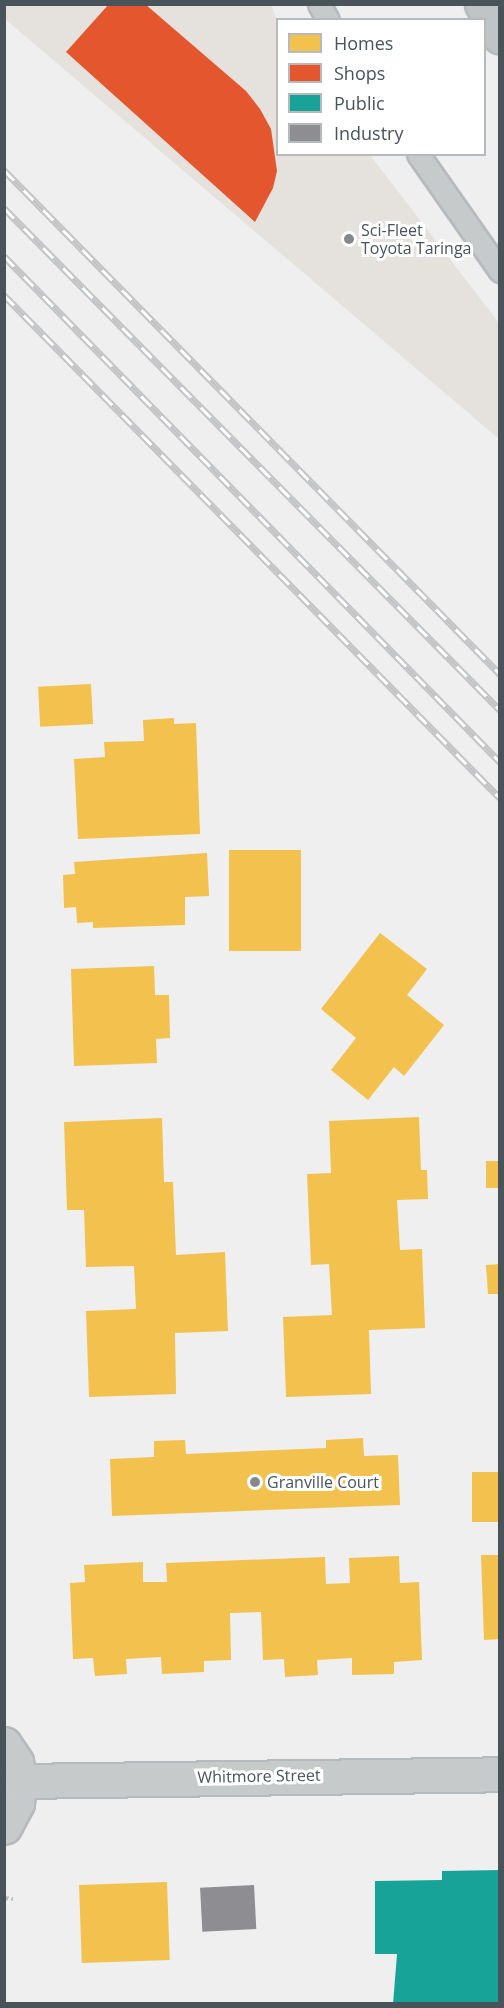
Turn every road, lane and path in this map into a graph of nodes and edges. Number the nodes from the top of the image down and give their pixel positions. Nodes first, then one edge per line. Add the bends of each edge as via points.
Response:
1 (319, 4) edge
2 (482, 4) edge
3 (327, 18) edge
4 (500, 36) edge
5 (419, 156) edge
6 (500, 272) edge
7 (4, 1744) edge
8 (500, 1774) edge
9 (19, 1781) junction
10 (4, 1827) edge
11 (4, 1898) edge
12 (13, 1899) dead end

1 - 3 lane
2 - 4 highway
5 - 6 lane
7 - 9 street via 16,1762
8 - 9 street, Whitmore Street
9 - 10 street via 17,1803
11 - 12 path

